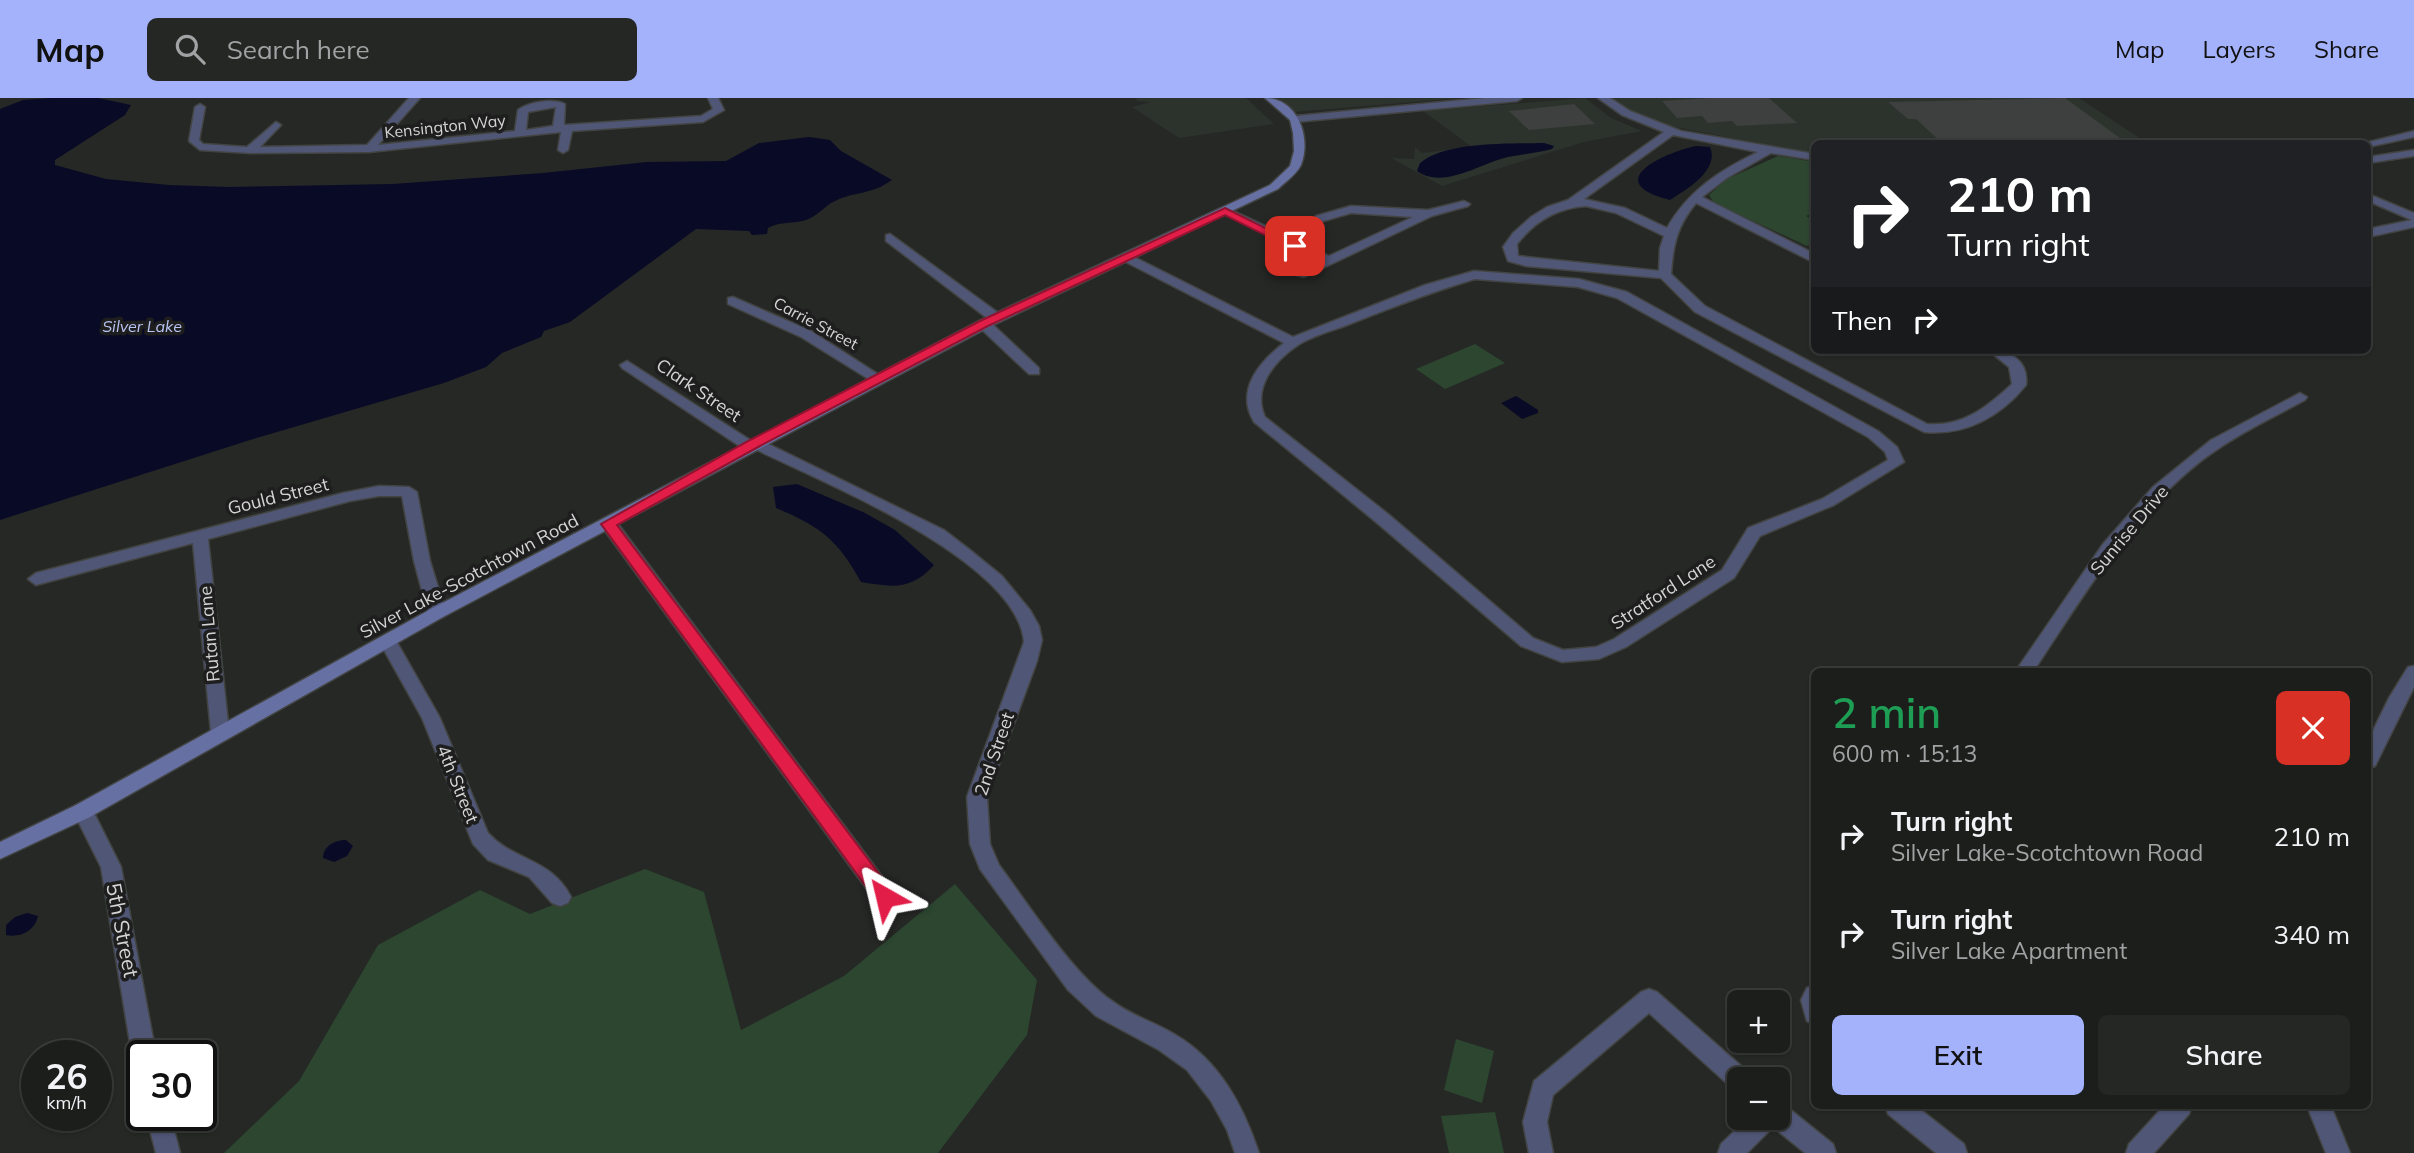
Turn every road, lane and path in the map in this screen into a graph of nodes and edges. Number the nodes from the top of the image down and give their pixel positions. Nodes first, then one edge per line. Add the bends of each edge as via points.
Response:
1 (415, 98) edge
2 (713, 98) edge
3 (1270, 98) edge
4 (1517, 98) edge
5 (1603, 98) edge
6 (200, 107) dead end
7 (1295, 119) junction
8 (276, 125) dead end
9 (563, 129) junction
10 (1671, 132) junction
11 (520, 133) junction
12 (2414, 134) edge
13 (2371, 143) edge
14 (369, 149) junction
15 (1772, 149) junction
16 (250, 150) junction
17 (562, 150) dead end
18 (2414, 153) edge
19 (1811, 156) edge
20 (2371, 160) edge
21 (1694, 197) junction
22 (2371, 199) edge
23 (1573, 202) junction
24 (1464, 204) dead end
25 (1225, 211) junction
26 (1428, 214) junction
27 (2414, 217) edge
28 (1320, 218) dead end
29 (2414, 223) edge
30 (2371, 232) edge
31 (1671, 235) junction
32 (890, 238) dead end
33 (1295, 246) junction
34 (1126, 257) junction
35 (1811, 257) edge
36 (1329, 261) junction
37 (1665, 275) junction
38 (733, 301) dead end
39 (990, 321) junction
40 (1293, 342) junction
41 (2002, 354) edge
42 (627, 365) dead end
43 (1034, 372) dead end
44 (880, 380) junction
45 (2300, 397) dead end
46 (752, 445) junction
47 (609, 524) junction
48 (200, 536) junction
49 (36, 579) dead end
50 (437, 612) junction
51 (388, 641) junction
52 (2027, 668) edge
53 (2414, 671) edge
54 (220, 732) junction
55 (2371, 755) edge
56 (83, 811) junction
57 (0, 851) edge
58 (560, 897) dead end
59 (885, 897) dead end
60 (141, 1040) edge
61 (1727, 1068) edge
62 (1901, 1109) edge
63 (2177, 1109) edge
64 (2320, 1109) edge
65 (1790, 1125) edge
66 (1753, 1130) edge
67 (163, 1131) edge
68 (168, 1153) edge
69 (1247, 1153) edge
70 (1541, 1153) edge
71 (1730, 1153) edge
72 (1824, 1153) edge
73 (1955, 1153) edge
74 (2138, 1153) edge
75 (2338, 1153) edge

1 - 14 street
2 - 9 street, Kensington Way via 719,110 703,119
3 - 7 street
4 - 7 street
5 - 10 street via 1627,115
6 - 16 street, Kensington Way via 194,141 200,147
7 - 25 street, Silver Lake-Scotchtown Road via 1299,151 1292,172 1275,187
8 - 16 street
9 - 11 street, Kensington Way
9 - 11 street via 561,106 531,106 523,110
9 - 17 street
10 - 15 street
10 - 23 street
11 - 14 street, Kensington Way
12 - 13 street
14 - 16 street, Kensington Way
15 - 19 street
15 - 21 street via 1722,175
18 - 20 street
21 - 31 street
21 - 35 street
22 - 27 street
23 - 31 street via 1619,208
23 - 37 street via 1553,207 1514,237 1509,247 1512,258
24 - 26 street
25 - 33 street
25 - 34 street, Silver Lake-Scotchtown Road
26 - 28 street via 1351,209
26 - 36 street
29 - 30 street
31 - 37 street
32 - 39 street
33 - 36 street
33 - 36 street via 1273,261 1304,273
34 - 39 street, Silver Lake-Scotchtown Road
34 - 40 street
37 - 41 street via 1700,309 1924,428 1954,430 1999,404 2020,379 2013,363
38 - 44 street, Carrie Street via 806,334
39 - 43 street
39 - 44 street, Silver Lake-Scotchtown Road
40 - 40 street, Stratford Lane via 1262,374 1252,392 1252,410 1259,419 1527,642 1562,656 1599,653 1620,643 1728,575 1754,532 1828,502 1896,462 1886,444 1834,411 1622,295 1579,283 1474,275
42 - 46 street, Clark Street
44 - 46 street, Silver Lake-Scotchtown Road
45 - 52 street, Sunrise Drive via 2216,443 2183,468 2100,560
46 - 47 street, Silver Lake-Scotchtown Road
46 - 69 street, 2nd Street via 938,534 989,575 1025,614 1033,639 1028,661 977,797 980,844 990,869 1104,1009 1195,1062 1220,1093
47 - 50 street, Silver Lake-Scotchtown Road
47 - 59 street
48 - 49 street, Gould Street
48 - 50 street, Gould Street via 383,490 409,492
48 - 54 street, Rutan Lane
50 - 51 street, Silver Lake-Scotchtown Road
51 - 54 street, Silver Lake-Scotchtown Road
51 - 58 street, 4th Street via 431,718 480,838 495,854 536,871
53 - 55 street
54 - 56 street, Silver Lake-Scotchtown Road
56 - 57 street, Silver Lake-Scotchtown Road
56 - 60 street, 5th Street via 111,867
61 - 70 street via 1649,999 1542,1089 1535,1122
62 - 73 street
63 - 74 street
64 - 75 street
65 - 72 street
66 - 71 street
67 - 68 street

